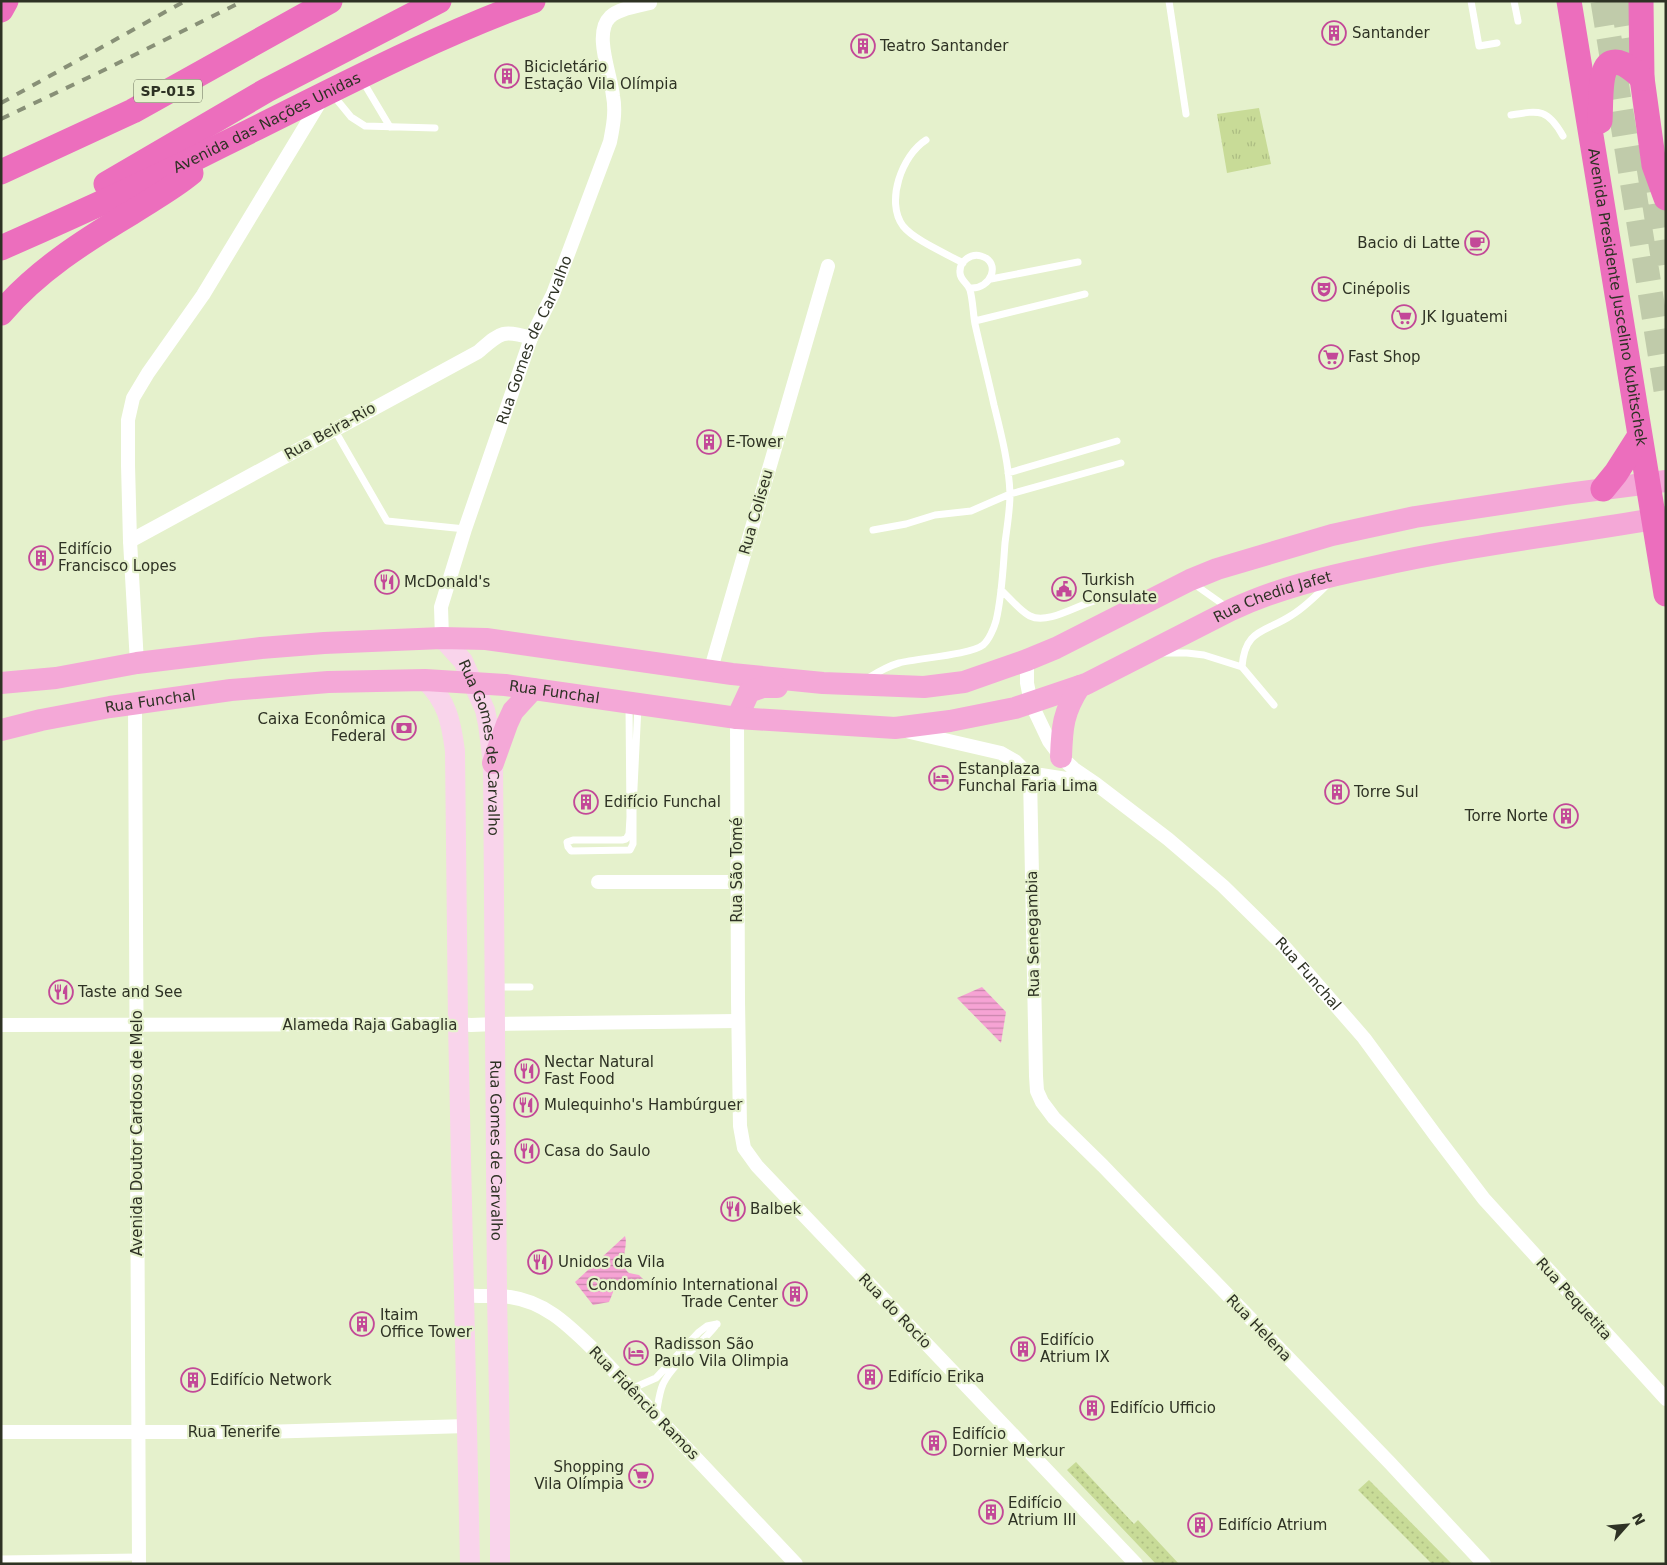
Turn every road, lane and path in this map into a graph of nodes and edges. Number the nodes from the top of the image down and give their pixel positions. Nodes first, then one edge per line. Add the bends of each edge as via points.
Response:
1 (6, 1) edge
2 (330, 1) edge
3 (439, 1) edge
4 (533, 1) edge
5 (1170, 1) edge
6 (1471, 1) edge
7 (1514, 1) edge
8 (1569, 1) edge
9 (1640, 1) edge
10 (1648, 1) edge
11 (650, 3) dead end
12 (1, 10) edge
13 (1518, 21) dead end
14 (1497, 42) dead end
15 (360, 77) junction
16 (1642, 78) junction
17 (328, 92) junction
18 (1186, 114) dead end
19 (1511, 115) dead end
20 (1666, 124) edge
21 (390, 127) junction
22 (435, 128) dead end
23 (1563, 136) dead end
24 (926, 140) dead end
25 (224, 144) junction
26 (42, 153) junction
27 (1, 172) edge
28 (1597, 175) junction
29 (1, 190) edge
30 (1666, 198) edge
31 (1, 248) edge
32 (1, 252) edge
33 (963, 262) junction
34 (1078, 262) dead end
35 (828, 266) dead end
36 (991, 279) junction
37 (970, 288) junction
38 (1085, 294) dead end
39 (1, 313) edge
40 (975, 321) junction
41 (531, 338) junction
42 (334, 429) junction
43 (1640, 437) junction
44 (1117, 441) dead end
45 (1121, 463) dead end
46 (1008, 473) junction
47 (1656, 482) edge
48 (1603, 489) junction
49 (1010, 494) junction
50 (1660, 518) edge
51 (465, 529) junction
52 (873, 530) dead end
53 (130, 541) junction
54 (1338, 574) junction
55 (1190, 580) junction
56 (1001, 590) junction
57 (1666, 594) edge
58 (1161, 595) junction
59 (1231, 610) junction
60 (442, 638) junction
61 (1145, 654) junction
62 (1027, 660) junction
63 (137, 664) junction
64 (1242, 667) junction
65 (710, 672) junction
66 (424, 680) junction
67 (472, 683) junction
68 (823, 683) junction
69 (857, 685) junction
70 (11, 686) edge
71 (1080, 686) junction
72 (533, 689) junction
73 (1031, 702) junction
74 (135, 703) junction
75 (634, 704) junction
76 (1274, 705) dead end
77 (737, 718) junction
78 (895, 728) junction
79 (1, 730) edge
80 (1061, 757) junction
81 (493, 763) junction
82 (1030, 776) junction
83 (1096, 784) junction
84 (598, 882) dead end
85 (738, 882) junction
86 (496, 987) junction
87 (530, 987) dead end
88 (738, 1021) junction
89 (458, 1024) junction
90 (496, 1024) junction
91 (1, 1025) edge
92 (137, 1025) junction
93 (1037, 1091) joint
94 (1484, 1199) joint
95 (464, 1294) junction
96 (497, 1296) junction
97 (631, 1389) junction
98 (1666, 1399) edge
99 (656, 1415) junction
100 (467, 1426) junction
101 (1, 1432) edge
102 (138, 1432) junction
103 (1, 1559) edge
104 (139, 1560) edge
105 (470, 1564) edge
106 (500, 1564) edge
107 (796, 1564) edge
108 (1136, 1564) edge
109 (1484, 1564) edge

1 - 12 highway
2 - 26 highway, SP-015 via 133,111
3 - 32 highway via 258,95 87,195
4 - 15 highway, Avenida das Nações Unidas via 463,28
5 - 18 lane
6 - 14 lane via 1479,46
7 - 13 lane
8 - 28 highway, Avenida Presidente Juscelino Kubitschek
9 - 16 highway
10 - 20 highway
11 - 41 street, Rua Gomes de Carvalho via 620,11 610,16 604,25 602,41 614,96 610,142 553,294
15 - 17 highway, Avenida das Nações Unidas
15 - 21 lane
16 - 28 highway via 1619,62 1610,64 1603,72
16 - 30 highway via 1654,166
17 - 21 lane via 351,117 365,126
17 - 25 highway, Avenida das Nações Unidas
17 - 53 street via 203,295 133,398 128,420
19 - 23 lane via 1544,113
21 - 22 lane
24 - 33 lane via 911,153 898,179 896,208 899,219 904,227 924,242
25 - 31 highway, Avenida das Nações Unidas
25 - 39 highway via 189,175 48,267
26 - 27 highway, SP-015
26 - 29 highway
28 - 43 highway, Avenida Presidente Juscelino Kubitschek
33 - 36 lane via 974,255 987,259 993,272
33 - 37 lane via 960,276
34 - 36 lane
35 - 65 street, Rua Coliseu
36 - 37 lane via 984,286
37 - 40 lane
38 - 40 lane
40 - 46 lane
41 - 42 street, Rua Beira-Rio via 513,332 502,333 478,352
41 - 51 street, Rua Gomes de Carvalho
42 - 51 lane via 388,521
42 - 53 street, Rua Beira-Rio
43 - 47 highway, Avenida Presidente Juscelino Kubitschek
43 - 48 highway
44 - 46 lane
45 - 49 lane
46 - 49 lane
47 - 48 main road
47 - 50 highway, Avenida Presidente Juscelino Kubitschek
48 - 55 main road via 1415,517 1332,535
49 - 52 lane via 971,511 935,515
49 - 56 lane
50 - 54 main road, Rua Chedid Jafet via 1423,555
50 - 57 highway, Avenida Presidente Juscelino Kubitschek
51 - 60 street, Rua Gomes de Carvalho via 441,607
53 - 63 street
54 - 59 main road, Rua Chedid Jafet via 1255,599
54 - 64 lane via 1301,610 1252,637 1243,654
55 - 58 main road
55 - 59 lane
56 - 58 lane via 1036,618 1115,596
56 - 69 lane via 996,623 984,644 972,650 898,663
58 - 62 main road
59 - 61 main road, Rua Chedid Jafet
60 - 63 main road via 262,648
60 - 65 main road via 486,639
60 - 67 street, Rua Gomes de Carvalho via 463,662
61 - 64 lane via 1204,655
61 - 71 main road, Rua Chedid Jafet
62 - 69 main road via 964,682 924,687
62 - 73 street, Rua Funchal
63 - 70 main road
64 - 76 lane
65 - 68 main road
66 - 67 main road, Rua Funchal
66 - 74 main road, Rua Funchal via 231,690
66 - 89 street, Rua Gomes de Carvalho via 448,711 455,751
67 - 72 main road, Rua Funchal
67 - 81 street, Rua Gomes de Carvalho via 487,717
68 - 69 main road
68 - 77 main road via 751,690
71 - 73 main road, Rua Chedid Jafet
71 - 80 main road via 1065,716
72 - 75 main road, Rua Funchal
72 - 81 main road via 506,724
73 - 78 main road, Rua Chedid Jafet via 950,722
73 - 80 street, Rua Funchal via 1049,741
74 - 79 main road, Rua Funchal
74 - 92 street, Avenida Doutor Cardoso de Melo
75 - 75 lane via 629,834 622,840 567,842 572,851 630,850 633,844
75 - 77 main road, Rua Funchal
77 - 78 main road, Rua Funchal
77 - 85 street, Rua São Tomé
78 - 82 street, Rua Funchal via 1001,753
80 - 83 street, Rua Funchal
81 - 86 street, Rua Gomes de Carvalho
82 - 83 street, Rua Funchal
82 - 93 street, Rua Senegambia
83 - 94 street, Rua Funchal via 1216,880 1282,945 1364,1038
84 - 85 street
85 - 88 street, Rua São Tomé
86 - 87 lane
86 - 90 street, Rua Gomes de Carvalho
88 - 90 street, Alameda Raja Gabaglia
88 - 108 street, Rua do Rocio via 740,1126 744,1148 750,1158
89 - 90 street, Alameda Raja Gabaglia
89 - 92 street, Alameda Raja Gabaglia
89 - 95 street, Rua Gomes de Carvalho
90 - 96 street, Rua Gomes de Carvalho
91 - 92 street, Alameda Raja Gabaglia
92 - 102 street, Avenida Doutor Cardoso de Melo
93 - 109 street, Rua Helena via 1054,1118 1104,1166
94 - 98 street, Rua Pequetita
95 - 96 street, Rua Fidêncio Ramos
95 - 100 street, Rua Gomes de Carvalho
96 - 97 street, Rua Fidêncio Ramos via 544,1308 562,1319
96 - 106 street, Rua Gomes de Carvalho
97 - 99 street, Rua Fidêncio Ramos
97 - 99 lane via 656,1378 700,1332 707,1326 718,1324 663,1384
99 - 107 street, Rua Fidêncio Ramos
100 - 102 street, Rua Tenerife
100 - 105 street, Rua Gomes de Carvalho
101 - 102 street, Rua Tenerife
102 - 104 street, Avenida Doutor Cardoso de Melo
103 - 104 lane

